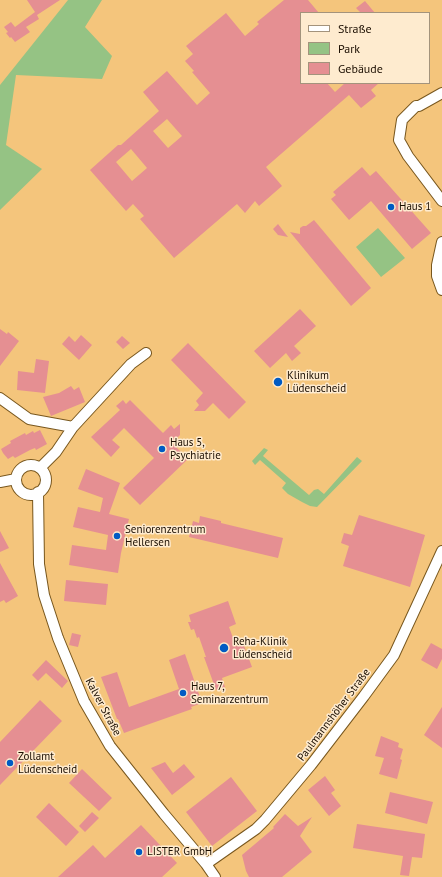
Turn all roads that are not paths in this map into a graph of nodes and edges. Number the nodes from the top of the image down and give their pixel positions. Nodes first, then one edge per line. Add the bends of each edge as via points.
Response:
1 (442, 93) edge
2 (442, 201) edge
3 (442, 242) edge
4 (442, 290) edge
5 (146, 353) dead end
6 (0, 398) edge
7 (73, 427) junction
8 (40, 468) junction
9 (16, 479) junction
10 (0, 482) edge
11 (38, 492) junction
12 (442, 551) edge
13 (206, 864) junction
14 (215, 877) edge

1 - 2 street via 416,106 402,120 399,140
3 - 4 street via 436,265
5 - 7 street via 131,364
6 - 7 street via 29,419
7 - 8 street via 56,452
8 - 9 street via 24,466
8 - 11 street via 46,481
9 - 10 street
9 - 11 street via 18,487 23,492
11 - 13 street, Kalver Straße via 39,564 44,595 58,638 84,701 110,746
12 - 13 street, Paulmannshöher Straße via 394,655 364,696 265,820
13 - 14 street, Kalver Straße

